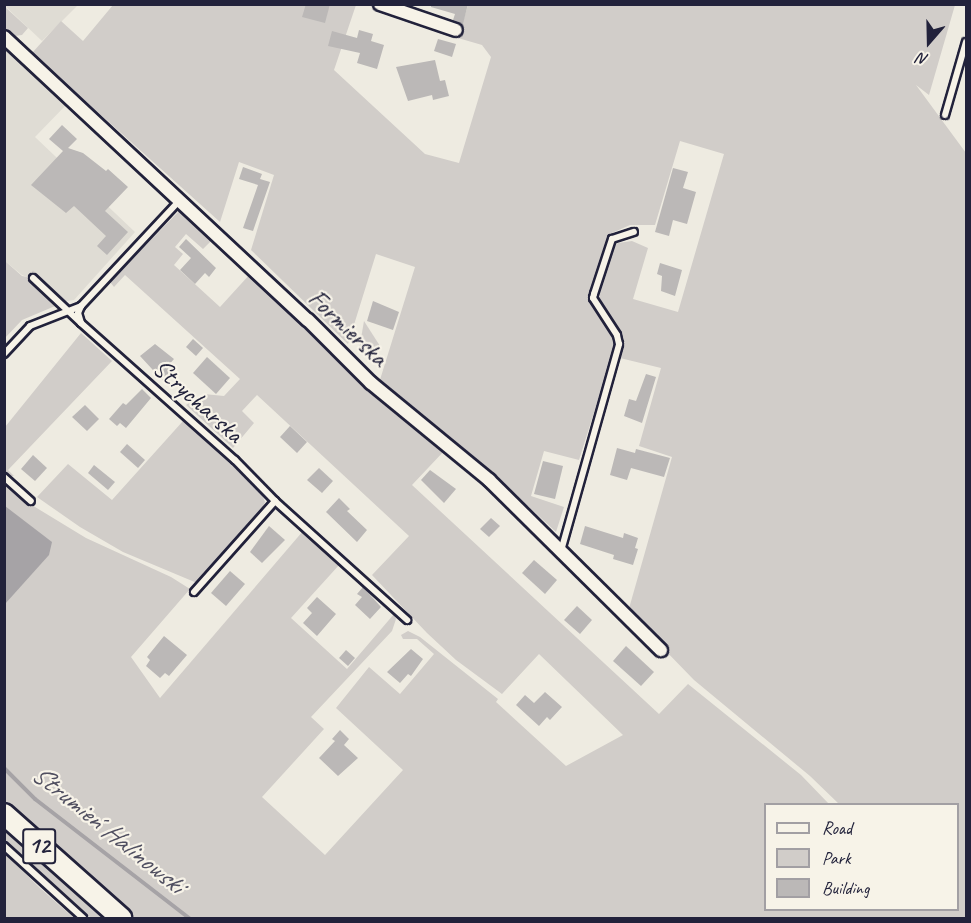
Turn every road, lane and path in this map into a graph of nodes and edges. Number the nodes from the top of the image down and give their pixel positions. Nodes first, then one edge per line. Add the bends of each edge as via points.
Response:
1 (387, 6) edge
2 (456, 30) dead end
3 (4, 37) edge
4 (966, 42) edge
5 (945, 115) dead end
6 (180, 200) junction
7 (634, 232) dead end
8 (33, 278) dead end
9 (81, 306) junction
10 (68, 311) junction
11 (81, 323) junction
12 (4, 354) edge
13 (4, 477) edge
14 (31, 501) dead end
15 (275, 501) junction
16 (561, 551) junction
17 (194, 592) dead end
18 (407, 620) dead end
19 (661, 650) dead end
20 (4, 814) edge
21 (4, 846) edge
22 (83, 918) edge
23 (121, 918) edge

1 - 2 street
3 - 6 street, Formierska
4 - 5 lane
6 - 9 lane
6 - 16 street, Formierska via 371,383 489,480
7 - 16 lane via 612,239 593,298 619,344
8 - 10 lane, Strycharska
9 - 10 lane
9 - 11 lane
10 - 11 lane, Strycharska
10 - 12 lane via 30,326
11 - 15 lane, Strycharska
13 - 14 lane
15 - 17 lane
15 - 18 lane, Strycharska
16 - 19 street, Formierska
20 - 23 main road, 12
21 - 22 lane

